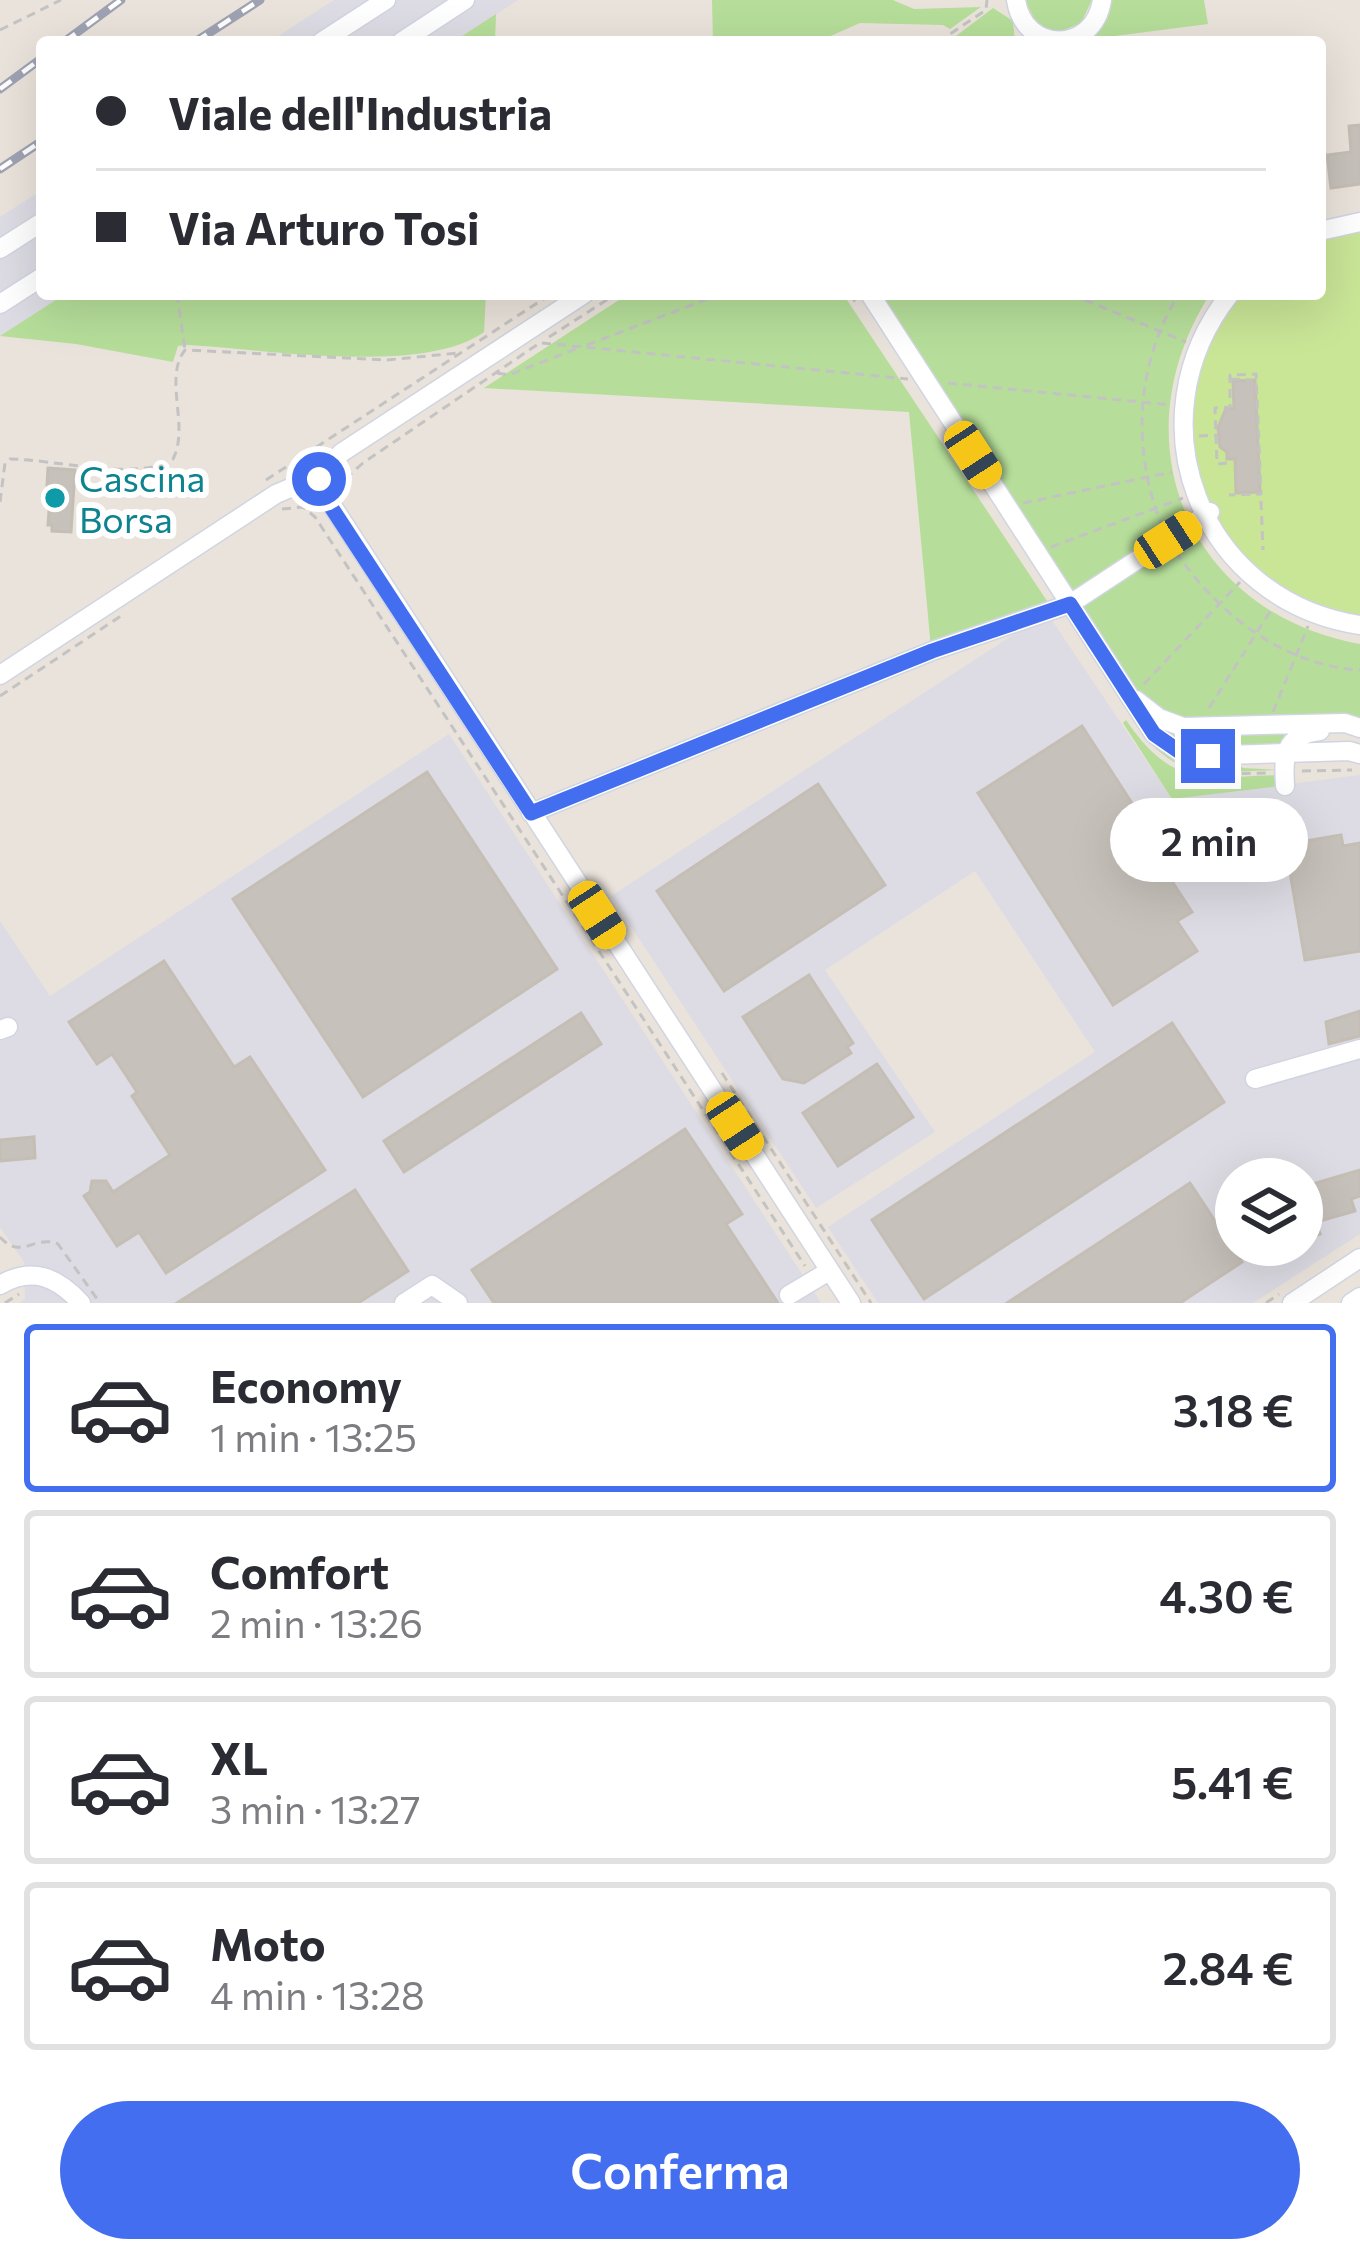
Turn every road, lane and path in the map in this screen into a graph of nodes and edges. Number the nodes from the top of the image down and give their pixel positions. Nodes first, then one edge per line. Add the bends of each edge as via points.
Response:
1 (61, 0) edge
2 (386, 0) edge
3 (465, 0) edge
4 (987, 0) edge
5 (1016, 0) edge
6 (1102, 0) edge
7 (0, 30) edge
8 (1022, 32) edge
9 (330, 36) edge
10 (409, 36) edge
11 (947, 36) edge
12 (1078, 36) edge
13 (1360, 222) edge
14 (36, 226) edge
15 (1326, 230) edge
16 (0, 249) edge
17 (36, 281) edge
18 (178, 300) edge
19 (542, 300) edge
20 (576, 300) edge
21 (607, 300) edge
22 (703, 300) edge
23 (874, 300) edge
24 (1086, 300) edge
25 (1225, 300) edge
26 (0, 304) edge
27 (541, 343) junction
28 (1197, 346) junction
29 (582, 347) junction
30 (185, 350) junction
31 (461, 353) junction
32 (492, 365) junction
33 (925, 380) junction
34 (1230, 380) junction
35 (1252, 380) dead end
36 (1185, 406) junction
37 (1227, 463) dead end
38 (1188, 468) junction
39 (325, 478) junction
40 (262, 483) dead end
41 (1196, 494) junction
42 (1261, 494) junction
43 (1228, 495) dead end
44 (345, 500) dead end
45 (0, 502) edge
46 (280, 510) dead end
47 (1207, 514) junction
48 (1030, 518) dead end
49 (1050, 548) dead end
50 (1263, 550) dead end
51 (1248, 573) junction
52 (1280, 596) junction
53 (1070, 604) junction
54 (128, 612) dead end
55 (1313, 613) junction
56 (1360, 625) edge
57 (0, 675) edge
58 (1135, 689) junction
59 (0, 696) edge
60 (1151, 697) dead end
61 (1291, 713) dead end
62 (1204, 715) dead end
63 (1357, 726) edge
64 (1284, 753) junction
65 (1360, 754) edge
66 (1285, 786) dead end
67 (531, 813) junction
68 (1360, 1049) edge
69 (717, 1066) dead end
70 (1255, 1079) dead end
71 (0, 1237) edge
72 (1360, 1258) edge
73 (822, 1275) junction
74 (2, 1278) edge
75 (25, 1292) dead end
76 (789, 1295) dead end
77 (1360, 1297) edge
78 (5, 1303) edge
79 (81, 1303) edge
80 (100, 1303) edge
81 (404, 1303) edge
82 (458, 1303) edge
83 (851, 1303) edge
84 (871, 1303) edge
85 (1292, 1303) edge
86 (1351, 1303) edge

1 - 7 path
2 - 9 street
3 - 10 street
4 - 11 path via 986,10
5 - 8 street
6 - 12 street
13 - 15 street
14 - 16 street
17 - 26 street
18 - 30 path
19 - 31 path
20 - 32 street
21 - 27 path
22 - 29 path
23 - 33 street
24 - 28 path
25 - 28 street
27 - 29 path
27 - 32 path
28 - 36 street
29 - 32 path via 509,375
29 - 33 path
30 - 31 path via 387,360
30 - 45 path via 177,366 180,436 173,459 136,469 10,459
31 - 32 path
31 - 40 path
32 - 39 street via 341,453
32 - 44 path via 352,471 343,481
33 - 36 path
33 - 53 street
34 - 35 path
34 - 37 path via 1230,407 1215,408 1216,464
34 - 42 path via 1256,374
36 - 38 street
38 - 41 street
38 - 48 path via 1021,503
39 - 57 street via 282,491
39 - 67 street via 331,507
41 - 47 street
41 - 49 path
42 - 43 path
42 - 50 path
46 - 73 path via 296,506 315,517
47 - 51 street via 1219,542
47 - 53 street
51 - 52 street
51 - 58 path
52 - 55 street
52 - 62 path
53 - 58 street
53 - 67 street via 932,651
54 - 59 path
55 - 56 street
55 - 61 path via 1272,713
58 - 60 path
58 - 63 street via 1153,714 1183,727
58 - 64 street via 1154,734 1180,752
63 - 64 street via 1304,733
64 - 65 street
64 - 66 street
67 - 73 street
68 - 70 street
69 - 84 path
71 - 80 path via 23,1250 58,1244
72 - 85 street
73 - 76 street
73 - 83 street
74 - 79 street via 56,1279
75 - 78 path
77 - 86 street
81 - 82 street via 432,1286

